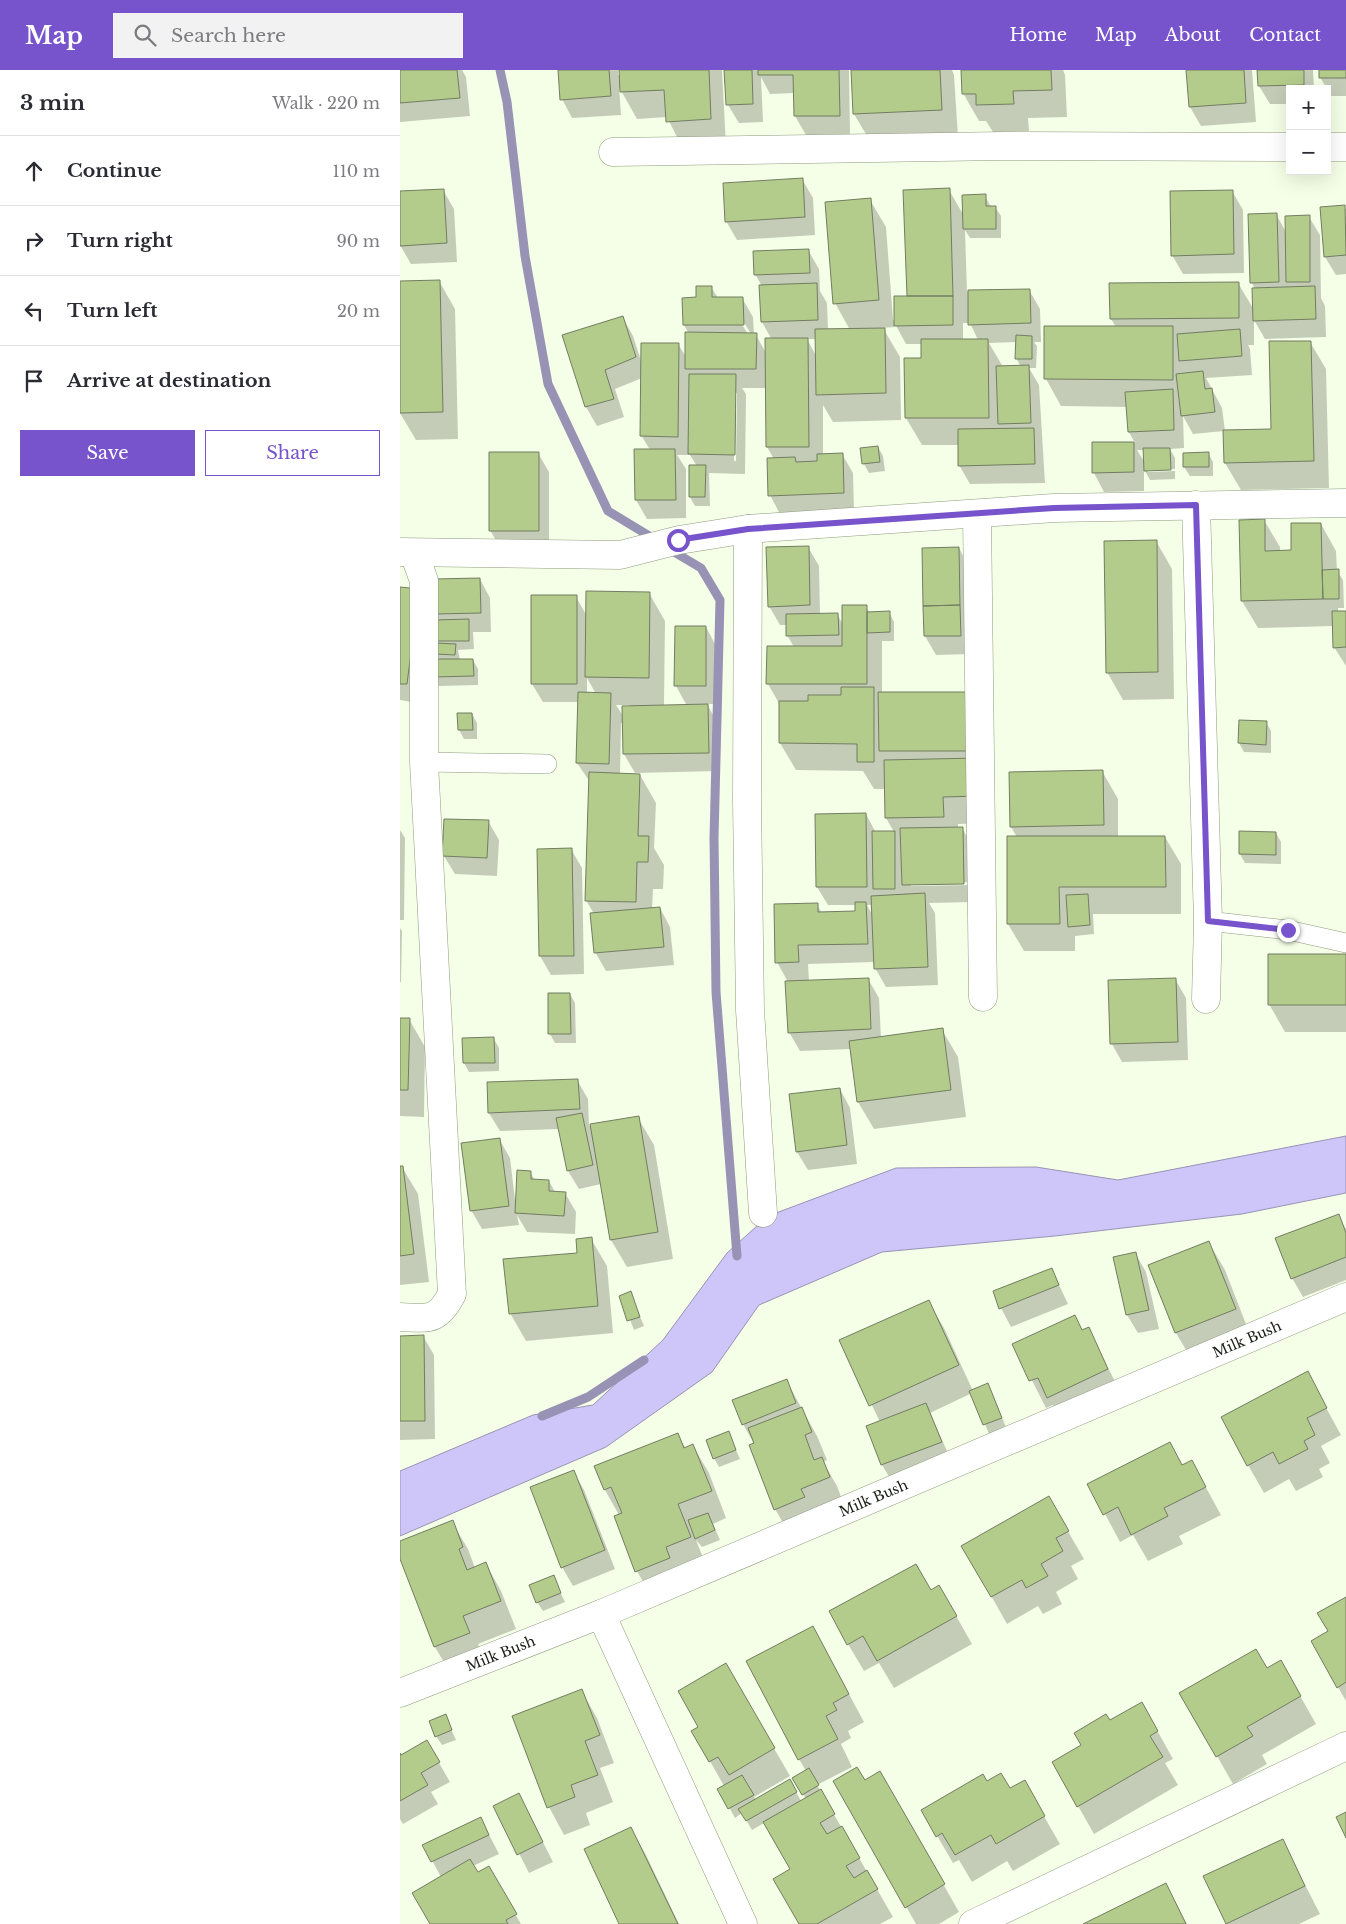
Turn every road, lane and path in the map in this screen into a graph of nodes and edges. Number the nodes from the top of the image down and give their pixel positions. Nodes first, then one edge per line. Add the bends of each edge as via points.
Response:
1 (1286, 146) edge
2 (1331, 147) edge
3 (1346, 147) edge
4 (613, 152) dead end
5 (1346, 503) edge
6 (1196, 505) junction
7 (977, 515) junction
8 (748, 529) junction
9 (407, 553) edge
10 (424, 762) junction
11 (547, 764) dead end
12 (1208, 921) junction
13 (1346, 943) edge
14 (983, 997) dead end
15 (1206, 999) dead end
16 (763, 1213) dead end
17 (1346, 1297) edge
18 (400, 1318) edge
19 (601, 1614) junction
20 (400, 1693) edge
21 (1346, 1746) edge
22 (743, 1924) edge
23 (973, 1924) edge

1 - 4 street via 1004,146
2 - 3 street
5 - 6 street
6 - 7 street via 1054,508
6 - 12 street
7 - 8 street
7 - 14 street
8 - 9 street via 678,540 620,555
8 - 16 street via 750,1010
9 - 10 street via 424,581
10 - 11 lane
10 - 18 street via 452,1294 444,1310 430,1318
12 - 13 lane via 1288,930
12 - 15 street
17 - 19 street, Milk Bush
19 - 20 street, Milk Bush
19 - 22 street
21 - 23 street

